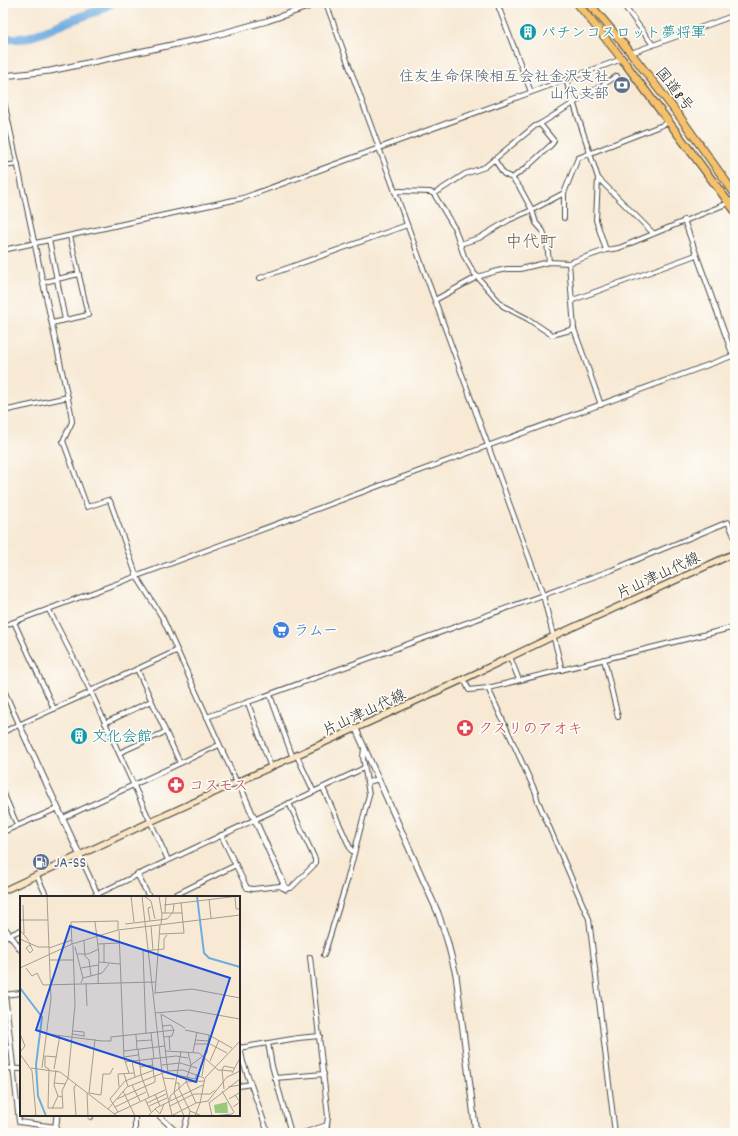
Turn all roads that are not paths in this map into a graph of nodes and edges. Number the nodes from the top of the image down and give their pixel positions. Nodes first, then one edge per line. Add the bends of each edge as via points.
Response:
1 (319, 3) edge
2 (326, 3) edge
3 (497, 3) edge
4 (577, 3) edge
5 (589, 3) edge
6 (622, 3) edge
7 (735, 15) edge
8 (653, 45) junction
9 (631, 53) junction
10 (622, 59) junction
11 (3, 76) edge
12 (617, 76) dead end
13 (566, 80) junction
14 (531, 92) junction
15 (3, 97) edge
16 (573, 103) junction
17 (670, 122) junction
18 (540, 124) junction
19 (379, 149) junction
20 (590, 154) junction
21 (494, 159) junction
22 (18, 164) junction
23 (3, 166) edge
24 (512, 178) junction
25 (598, 178) junction
26 (396, 192) junction
27 (564, 193) junction
28 (434, 194) junction
29 (735, 194) edge
30 (732, 200) edge
31 (532, 210) junction
32 (735, 211) edge
33 (564, 218) dead end
34 (684, 220) junction
35 (407, 225) junction
36 (653, 233) junction
37 (70, 236) junction
38 (49, 240) junction
39 (35, 244) junction
40 (460, 244) junction
41 (3, 250) edge
42 (606, 250) junction
43 (696, 255) junction
44 (549, 262) junction
45 (569, 263) junction
46 (79, 274) junction
47 (477, 277) junction
48 (260, 278) dead end
49 (56, 279) junction
50 (44, 282) junction
51 (435, 300) junction
52 (573, 300) junction
53 (65, 320) junction
54 (52, 323) junction
55 (574, 329) junction
56 (734, 355) edge
57 (68, 397) junction
58 (601, 405) junction
59 (3, 411) edge
60 (488, 446) junction
61 (735, 538) edge
62 (735, 553) edge
63 (137, 577) junction
64 (543, 595) junction
65 (50, 610) junction
66 (14, 622) junction
67 (3, 626) edge
68 (735, 627) edge
69 (554, 636) junction
70 (176, 651) junction
71 (510, 657) junction
72 (604, 659) junction
73 (137, 669) junction
74 (562, 670) junction
75 (464, 679) junction
76 (519, 680) junction
77 (3, 688) edge
78 (488, 688) junction
79 (90, 692) junction
80 (270, 695) junction
81 (152, 701) junction
82 (248, 703) junction
83 (54, 708) junction
84 (207, 717) junction
85 (618, 717) dead end
86 (105, 723) junction
87 (19, 724) junction
88 (356, 729) junction
89 (3, 732) edge
90 (166, 732) junction
91 (219, 745) junction
92 (364, 746) junction
93 (119, 753) junction
94 (295, 757) junction
95 (180, 763) junction
96 (271, 768) junction
97 (364, 768) junction
98 (379, 779) junction
99 (368, 782) junction
100 (238, 783) junction
101 (134, 785) junction
102 (323, 788) junction
103 (3, 792) edge
104 (314, 792) junction
105 (289, 804) junction
106 (58, 808) junction
107 (63, 818) junction
108 (255, 819) junction
109 (150, 822) junction
110 (18, 825) junction
111 (3, 832) edge
112 (221, 835) junction
113 (354, 852) junction
114 (80, 856) junction
115 (168, 860) junction
116 (236, 865) junction
117 (138, 874) junction
118 (37, 876) junction
119 (286, 888) junction
120 (3, 891) edge
121 (98, 895) edge
122 (47, 896) edge
123 (148, 896) edge
124 (172, 896) edge
125 (3, 926) edge
126 (20, 930) edge
127 (10, 935) junction
128 (3, 938) edge
129 (20, 949) edge
130 (324, 955) dead end
131 (310, 957) dead end
132 (3, 978) edge
133 (20, 993) edge
134 (4, 995) edge
135 (320, 1036) junction
136 (268, 1043) junction
137 (240, 1047) edge
138 (241, 1062) edge
139 (3, 1068) edge
140 (14, 1069) junction
141 (20, 1069) edge
142 (324, 1074) junction
143 (275, 1078) junction
144 (251, 1084) junction
145 (240, 1086) edge
146 (57, 1116) edge
147 (135, 1116) edge
148 (159, 1116) edge
149 (188, 1116) edge
150 (3, 1123) edge
151 (328, 1125) junction
152 (56, 1127) junction
153 (8, 1133) edge
154 (56, 1133) edge
155 (135, 1133) edge
156 (178, 1133) edge
157 (183, 1133) edge
158 (268, 1133) edge
159 (291, 1133) edge
160 (303, 1133) edge
161 (326, 1133) edge
162 (476, 1133) edge
163 (615, 1133) edge

1 - 11 street via 209,37 50,71
2 - 19 street
3 - 14 street
4 - 10 highway, 国道8号
5 - 9 highway, 国道8号
6 - 8 street
7 - 8 street
8 - 9 street
9 - 29 highway, 国道8号
10 - 13 street
10 - 17 highway, 国道8号
12 - 16 street
13 - 14 street
13 - 16 street
14 - 19 street
15 - 22 street
16 - 18 street
16 - 20 street
17 - 20 street
17 - 30 highway, 国道8号
18 - 21 street
18 - 24 street via 554,141
19 - 26 street
19 - 37 street via 243,198
20 - 25 street
20 - 27 street via 576,161
21 - 24 street via 504,174
21 - 28 street
22 - 23 street
22 - 39 street
24 - 31 street
25 - 36 street
25 - 42 street via 596,220
26 - 28 street
26 - 35 street
27 - 31 street
27 - 33 street
28 - 40 street via 456,229
30 - 32 highway, 国道8号
30 - 34 street
31 - 40 street via 479,238
31 - 44 street via 547,243
34 - 36 street
34 - 43 street
35 - 48 street
35 - 51 street
36 - 42 street via 619,248
37 - 38 street
37 - 46 street
38 - 39 street
38 - 49 street
39 - 41 street
39 - 50 street
40 - 47 street via 466,263
42 - 45 street
43 - 52 street
43 - 56 street
44 - 45 street
44 - 47 street via 520,269 507,268
45 - 52 street
46 - 49 street
46 - 53 street via 88,315
47 - 51 street
47 - 55 street via 503,306 552,335
49 - 50 street
49 - 53 street
50 - 54 street
51 - 60 street
52 - 55 street
53 - 54 street
54 - 57 street
55 - 58 street
56 - 58 street
57 - 59 street
57 - 63 street via 72,422 63,440 87,507 110,501
58 - 60 street
60 - 63 street
60 - 64 street
61 - 64 street via 728,522 612,570
62 - 69 main road, 片山津山代線
63 - 65 street
63 - 70 street via 162,617
64 - 69 street
64 - 80 street
65 - 66 street
65 - 79 street
66 - 67 street
66 - 83 street
68 - 72 street
69 - 71 main road, 片山津山代線
69 - 74 street
70 - 73 street
70 - 84 street
71 - 75 main road, 片山津山代線
71 - 76 street
72 - 74 street
72 - 85 street
73 - 79 street
73 - 81 street
74 - 76 street
75 - 78 street via 468,690
75 - 88 main road, 片山津山代線
76 - 78 street
77 - 87 street
78 - 163 street via 589,919
79 - 83 street
79 - 86 street
80 - 82 street
80 - 94 street
81 - 86 street
81 - 90 street
82 - 84 street
82 - 96 street
83 - 87 street
84 - 91 street
86 - 93 street
87 - 89 street
87 - 106 street
88 - 92 street
88 - 94 main road, 片山津山代線
90 - 93 street
90 - 95 street
91 - 95 street
91 - 100 street
92 - 97 street
92 - 98 street
93 - 101 street
94 - 96 main road, 片山津山代線
94 - 104 street
95 - 101 street
96 - 100 main road, 片山津山代線
97 - 99 street
97 - 102 street
98 - 99 street
98 - 162 street via 438,913 447,940 456,975
99 - 113 street via 369,795
100 - 108 street
100 - 109 main road, 片山津山代線
101 - 107 street
101 - 109 street
102 - 104 street
102 - 113 street
103 - 110 street
104 - 105 street
105 - 108 street
105 - 119 street via 315,864 291,888
106 - 107 street
106 - 110 street
107 - 114 street
108 - 112 street
108 - 119 street
109 - 114 main road, 片山津山代線
109 - 115 street
110 - 111 street
112 - 115 street
112 - 116 street
113 - 130 street
114 - 118 main road, 片山津山代線
114 - 121 street
115 - 117 street
116 - 119 street via 249,889 280,886
116 - 124 street
117 - 121 street
117 - 123 street
118 - 120 main road, 片山津山代線
118 - 122 street
125 - 127 street
126 - 127 street
127 - 128 street
127 - 129 street
131 - 135 street
132 - 134 street
133 - 134 street
134 - 140 street
135 - 136 street
135 - 142 street
136 - 137 street
136 - 143 street
138 - 144 street
139 - 140 street
140 - 141 street
140 - 152 street via 19,1122
142 - 143 street
142 - 151 street
143 - 159 street
144 - 145 street
144 - 158 street
146 - 152 street
147 - 155 street
148 - 156 street
149 - 157 street
150 - 153 street
151 - 160 street
151 - 161 street
152 - 154 street

